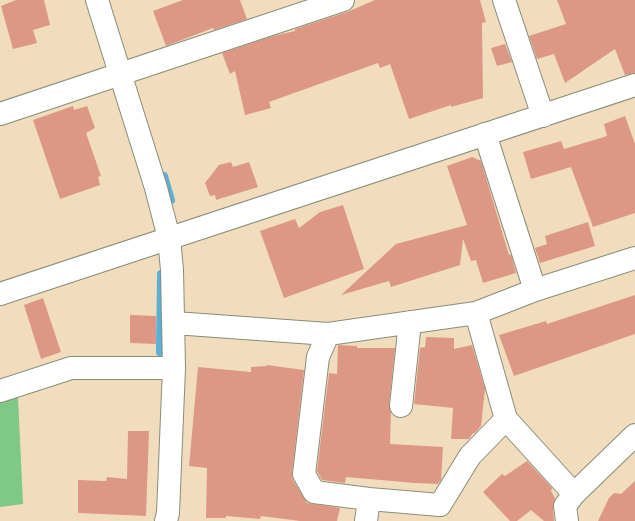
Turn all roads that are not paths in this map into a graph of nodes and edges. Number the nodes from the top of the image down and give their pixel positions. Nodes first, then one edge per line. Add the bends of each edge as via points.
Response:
1 (97, 0) edge
2 (343, 0) edge
3 (504, 0) edge
4 (120, 75) junction
5 (635, 85) edge
6 (0, 114) edge
7 (543, 116) junction
8 (485, 134) junction
9 (169, 238) junction
10 (635, 258) edge
11 (536, 290) junction
12 (0, 294) edge
13 (476, 313) junction
14 (410, 322) junction
15 (174, 323) junction
16 (328, 334) junction
17 (174, 368) junction
18 (0, 391) edge
19 (401, 406) dead end
20 (506, 419) junction
21 (635, 435) edge
22 (574, 494) junction
23 (369, 499) junction
24 (166, 521) edge
25 (366, 521) edge
26 (567, 521) edge

1 - 4 street
2 - 4 street
3 - 7 street
4 - 6 street
4 - 9 street
5 - 7 street
7 - 8 street
8 - 9 street
8 - 11 street
9 - 12 street
9 - 15 street
10 - 11 street
11 - 13 street
13 - 14 street
13 - 20 street
14 - 16 street
14 - 19 street
15 - 16 street
15 - 17 street
16 - 23 street via 318,357 304,474 314,492
17 - 18 street via 71,368
17 - 24 street
20 - 22 street
20 - 23 street via 470,456 440,505
21 - 22 street
22 - 26 street via 565,506
23 - 25 street

